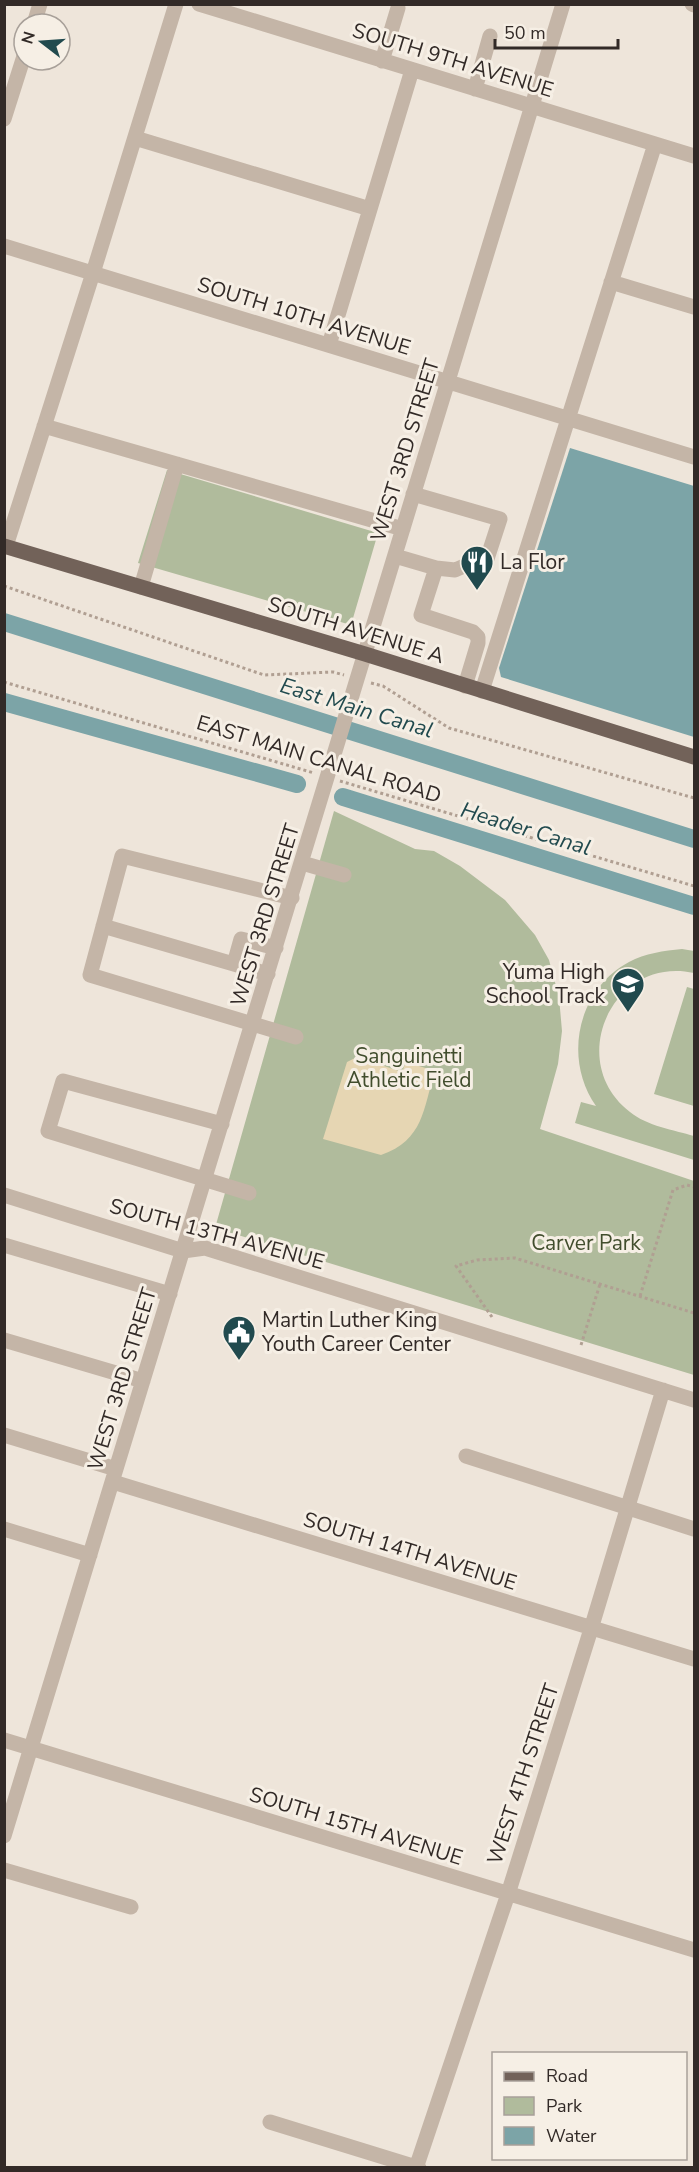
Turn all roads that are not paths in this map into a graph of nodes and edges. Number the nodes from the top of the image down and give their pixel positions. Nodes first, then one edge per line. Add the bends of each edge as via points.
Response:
1 (176, 4) edge
2 (199, 4) edge
3 (563, 4) edge
4 (398, 8) dead end
5 (490, 36) dead end
6 (382, 61) junction
7 (412, 70) junction
8 (19, 72) edge
9 (475, 89) junction
10 (532, 106) junction
11 (4, 119) edge
12 (135, 138) junction
13 (655, 144) junction
14 (694, 156) edge
15 (370, 209) junction
16 (4, 246) edge
17 (93, 273) junction
18 (611, 282) junction
19 (694, 307) edge
20 (328, 345) junction
21 (448, 382) junction
22 (568, 417) junction
23 (44, 426) junction
24 (694, 457) edge
25 (177, 464) junction
26 (414, 494) junction
27 (403, 529) junction
28 (5, 546) edge
29 (395, 556) junction
30 (436, 568) junction
31 (141, 587) junction
32 (365, 654) junction
33 (465, 686) junction
34 (482, 691) junction
35 (694, 757) edge
36 (302, 863) junction
37 (344, 875) dead end
38 (292, 898) junction
39 (103, 926) junction
40 (276, 948) junction
41 (234, 964) junction
42 (268, 974) junction
43 (253, 1024) junction
44 (296, 1037) dead end
45 (222, 1124) junction
46 (205, 1179) junction
47 (249, 1193) dead end
48 (4, 1195) edge
49 (4, 1245) edge
50 (183, 1251) junction
51 (170, 1294) junction
52 (4, 1340) edge
53 (143, 1381) junction
54 (663, 1390) junction
55 (694, 1400) edge
56 (4, 1435) edge
57 (466, 1456) dead end
58 (115, 1475) junction
59 (628, 1508) junction
60 (4, 1529) edge
61 (694, 1529) edge
62 (90, 1555) junction
63 (591, 1629) junction
64 (694, 1659) edge
65 (4, 1740) edge
66 (31, 1749) junction
67 (4, 1836) edge
68 (4, 1870) edge
69 (508, 1894) junction
70 (131, 1907) dead end
71 (694, 1950) edge
72 (270, 2122) dead end
73 (417, 2167) edge

1 - 12 street
2 - 6 street, SOUTH 9TH AVENUE
3 - 10 street, WEST 3RD STREET
4 - 6 street
5 - 9 street
6 - 7 street, SOUTH 9TH AVENUE
7 - 9 street, SOUTH 9TH AVENUE
7 - 15 street
8 - 11 street
9 - 10 street, SOUTH 9TH AVENUE
10 - 13 street, SOUTH 9TH AVENUE
10 - 21 street, WEST 3RD STREET
12 - 15 street
12 - 17 street
13 - 14 street, SOUTH 9TH AVENUE
13 - 18 street
15 - 20 street
16 - 17 street, SOUTH 10TH AVENUE
17 - 20 street, SOUTH 10TH AVENUE
17 - 23 street
18 - 19 street
18 - 22 street
20 - 21 street, SOUTH 10TH AVENUE
21 - 22 street, SOUTH 10TH AVENUE
21 - 26 street, WEST 3RD STREET
22 - 24 street, SOUTH 10TH AVENUE
22 - 34 street
23 - 25 street
23 - 28 street
25 - 27 street
25 - 31 street
26 - 27 street, WEST 3RD STREET
26 - 30 street via 500,519 487,559 455,570
27 - 29 street, WEST 3RD STREET
28 - 31 main road, SOUTH AVENUE A
29 - 30 street
29 - 32 street, WEST 3RD STREET
30 - 33 street via 421,615 478,637
31 - 32 main road, SOUTH AVENUE A
32 - 33 main road, SOUTH AVENUE A
32 - 36 street, WEST 3RD STREET
33 - 34 main road, SOUTH AVENUE A
34 - 35 main road, SOUTH AVENUE A
36 - 37 street
36 - 38 street, WEST 3RD STREET
38 - 39 street via 122,855
38 - 40 street, WEST 3RD STREET
39 - 41 street
39 - 43 street via 90,975
40 - 41 street via 241,939
40 - 42 street, WEST 3RD STREET
41 - 42 street
42 - 43 street, WEST 3RD STREET
43 - 44 street
43 - 45 street, WEST 3RD STREET
45 - 46 street, WEST 3RD STREET
45 - 46 street via 63,1082 48,1131
46 - 47 street
46 - 50 street, WEST 3RD STREET
48 - 50 street, SOUTH 13TH AVENUE
49 - 51 street
50 - 51 street, WEST 3RD STREET
50 - 54 street, SOUTH 13TH AVENUE via 205,1248
51 - 53 street, WEST 3RD STREET
52 - 53 street
53 - 58 street, WEST 3RD STREET
54 - 55 street, SOUTH 13TH AVENUE
54 - 59 street, WEST 4TH STREET
56 - 58 street, SOUTH 14TH AVENUE
57 - 59 street
58 - 62 street, WEST 3RD STREET
58 - 63 street, SOUTH 14TH AVENUE
59 - 61 street
59 - 63 street, WEST 4TH STREET
60 - 62 street
62 - 66 street, WEST 3RD STREET
63 - 64 street, SOUTH 14TH AVENUE
63 - 69 street, WEST 4TH STREET
65 - 66 street, SOUTH 15TH AVENUE
66 - 67 street, WEST 3RD STREET
66 - 69 street, SOUTH 15TH AVENUE
68 - 70 street
69 - 71 street, SOUTH 15TH AVENUE
69 - 73 street, WEST 4TH STREET
72 - 73 street

